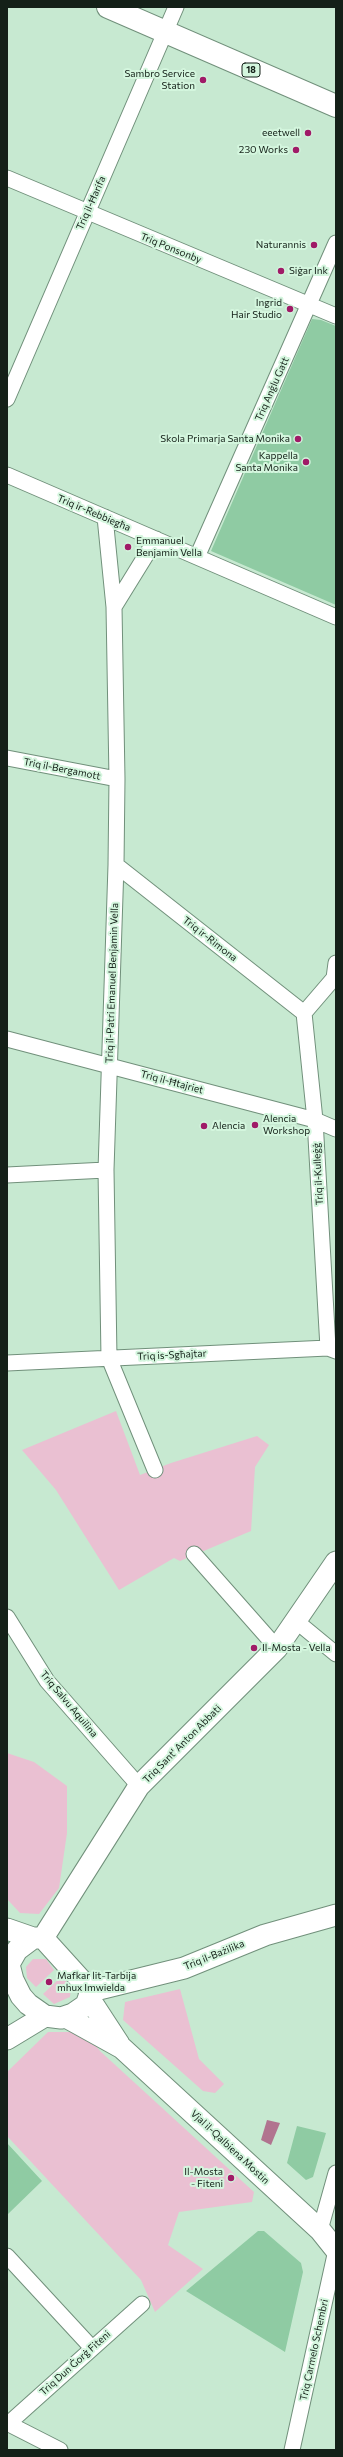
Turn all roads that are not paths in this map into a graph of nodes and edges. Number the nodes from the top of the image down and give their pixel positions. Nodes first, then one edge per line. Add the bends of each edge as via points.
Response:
1 (108, 7) edge
2 (176, 7) edge
3 (166, 34) junction
4 (336, 106) edge
5 (7, 178) edge
6 (87, 212) junction
7 (336, 243) edge
8 (309, 305) junction
9 (336, 316) edge
10 (7, 399) edge
11 (7, 475) edge
12 (106, 518) junction
13 (156, 539) junction
14 (197, 557) junction
15 (114, 607) junction
16 (336, 617) edge
17 (7, 758) edge
18 (116, 779) junction
19 (116, 865) junction
20 (336, 963) edge
21 (304, 1013) junction
22 (7, 1040) edge
23 (110, 1066) junction
24 (315, 1120) junction
25 (336, 1129) edge
26 (106, 1170) junction
27 (7, 1175) edge
28 (332, 1350) edge
29 (109, 1358) junction
30 (7, 1363) edge
31 (155, 1470) dead end
32 (194, 1554) dead end
33 (336, 1562) edge
34 (7, 1617) edge
35 (296, 1621) junction
36 (277, 1648) junction
37 (336, 1654) edge
38 (139, 1786) junction
39 (336, 1915) edge
40 (7, 1929) edge
41 (38, 1938) junction
42 (8, 1960) edge
43 (90, 1994) junction
44 (11, 1995) edge
45 (45, 2016) junction
46 (66, 2017) junction
47 (7, 2039) edge
48 (122, 2048) junction
49 (336, 2174) edge
50 (320, 2230) junction
51 (336, 2250) edge
52 (7, 2256) edge
53 (142, 2304) dead end
54 (92, 2348) junction
55 (8, 2423) edge
56 (60, 2450) edge
57 (292, 2450) edge

1 - 3 main road, 18
2 - 3 street, Triq il-Ħarifa
3 - 4 main road, 18
3 - 6 street, Triq il-Ħarifa
5 - 6 street, Triq Ponsonby
6 - 8 street, Triq Ponsonby
6 - 10 street, Triq il-Ħarifa
7 - 8 street, Triq Anġlu Gatt
8 - 9 street, Triq Ponsonby
8 - 14 street, Triq Anġlu Gatt
11 - 12 street, Triq ir-Rebbiegħa
12 - 13 street, Triq ir-Rebbiegħa
12 - 15 street, Triq il-Patri Emanuel Benjamin Vella
13 - 14 street, Triq ir-Rebbiegħa
13 - 15 street
14 - 16 street, Triq ir-Rebbiegħa
15 - 18 street, Triq il-Patri Emanuel Benjamin Vella
17 - 18 street, Triq il-Bergamott
18 - 19 street, Triq il-Patri Emanuel Benjamin Vella
19 - 21 street, Triq ir-Rimona
19 - 23 street, Triq il-Patri Emanuel Benjamin Vella
20 - 21 street via 334,978
21 - 24 street, Triq il-Kulleġġ
22 - 23 street, Triq il-Ħtajriet
23 - 24 street, Triq il-Ħtajriet
23 - 26 street, Triq il-Patri Emanuel Benjamin Vella
24 - 25 street, Triq il-Ħtajriet
24 - 28 street, Triq il-Kulleġġ
26 - 27 street
26 - 29 street, Triq il-Patri Emanuel Benjamin Vella
28 - 29 street, Triq is-Sgħajtar
29 - 30 street, Triq is-Sgħajtar
29 - 31 street
32 - 36 street
33 - 35 street, Triq Sant' Anton Abbati
34 - 38 street, Triq Salvu Aquilina via 47,1681
35 - 36 street, Triq Sant' Anton Abbati
35 - 37 street
36 - 38 street, Triq Sant' Anton Abbati
38 - 41 street, Triq Sant' Anton Abbati
39 - 43 street, Triq il-Bażilika via 265,1935 184,1968
40 - 41 street
41 - 42 street via 17,1950
41 - 43 street, Vjal il-Qalbiena Mostin
42 - 44 street
43 - 46 street via 86,2005
43 - 48 street, Vjal il-Qalbiena Mostin
44 - 45 street
45 - 46 street
45 - 47 street
46 - 48 street, Vjal il-Qalbiena Mostin
48 - 50 street, Vjal il-Qalbiena Mostin
49 - 50 street
50 - 51 street, Vjal il-Qalbiena Mostin
51 - 57 street, Triq Carmelo Schembri
52 - 54 street
53 - 54 street, Triq Dun Ġorġ Fiteni
54 - 55 street, Triq Dun Ġorġ Fiteni
55 - 56 street

